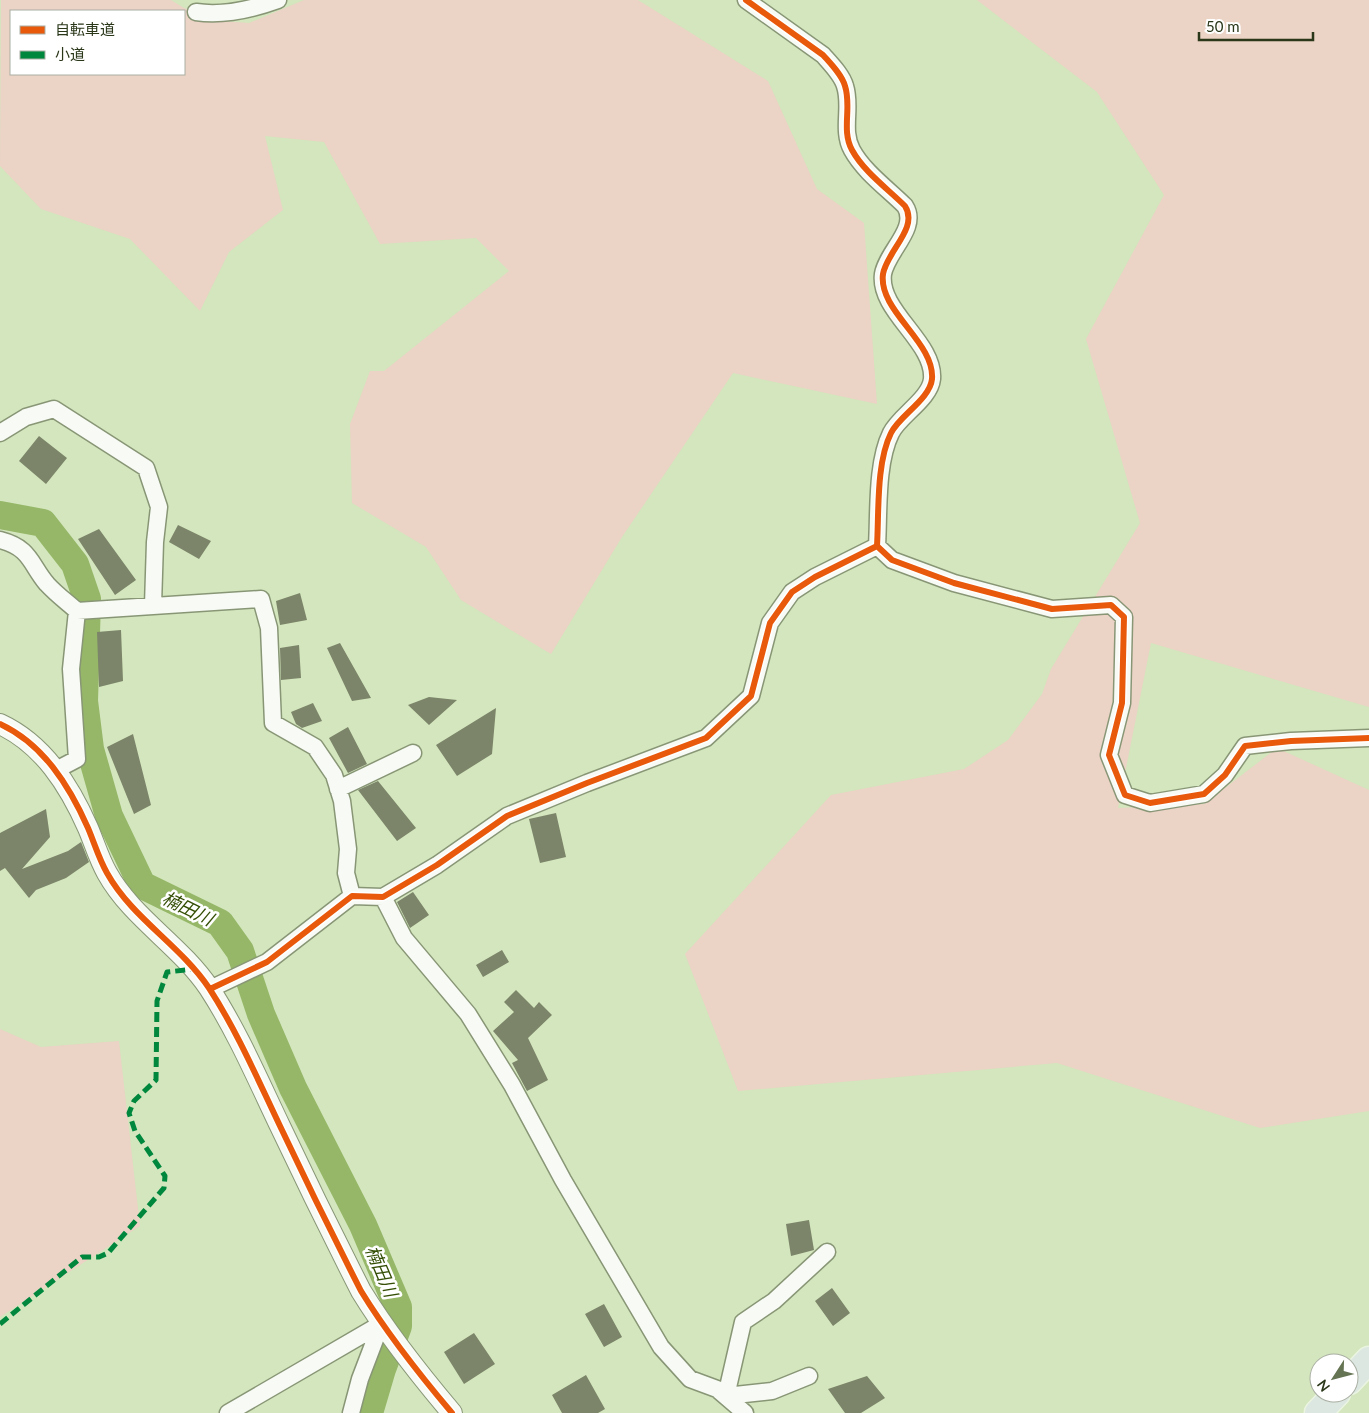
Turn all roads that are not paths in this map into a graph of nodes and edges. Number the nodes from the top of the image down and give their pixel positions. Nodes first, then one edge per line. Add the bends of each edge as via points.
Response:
1 (278, 0) edge
2 (746, 0) edge
3 (196, 12) dead end
4 (0, 432) edge
5 (0, 540) edge
6 (878, 546) junction
7 (154, 605) junction
8 (86, 610) junction
9 (0, 724) edge
10 (1369, 738) edge
11 (414, 753) dead end
12 (56, 770) junction
13 (338, 789) junction
14 (352, 896) junction
15 (383, 897) junction
16 (210, 989) junction
17 (827, 1252) dead end
18 (382, 1324) junction
19 (1369, 1360) edge
20 (1359, 1370) edge
21 (809, 1376) dead end
22 (726, 1396) junction
23 (1328, 1403) edge
24 (228, 1413) edge
25 (352, 1413) edge
26 (452, 1413) edge
27 (745, 1413) edge
28 (1318, 1413) edge

1 - 3 street via 262,6 212,14
2 - 6 street via 823,55 833,66 845,85 846,134 852,150 910,213 910,221 886,264 884,285 890,302 925,354 932,381 891,432 886,446
4 - 7 street via 26,416 54,409 146,468 159,507
5 - 8 street via 22,549 47,584
6 - 10 street via 892,560 954,583 1052,609 1111,605 1124,617 1122,703 1109,756 1125,795 1150,803 1204,794 1225,775 1245,746
6 - 15 street via 792,592 770,623 751,696 706,738 507,816
7 - 8 street
7 - 13 street via 261,599 269,628 273,722 315,747 334,775
8 - 12 street via 71,669 77,758
9 - 12 street via 36,747
11 - 13 street
12 - 16 street via 87,826 106,872 123,897 171,944
13 - 14 street via 348,849 346,873
14 - 15 street
14 - 16 street via 267,962
15 - 22 street via 404,938 478,1030 661,1346 690,1379
16 - 18 street via 251,1065 361,1291
17 - 22 street via 774,1301 743,1322
18 - 24 street
18 - 25 street via 360,1379
18 - 26 street
19 - 20 main road
21 - 22 street via 772,1391
22 - 27 street
23 - 28 main road

